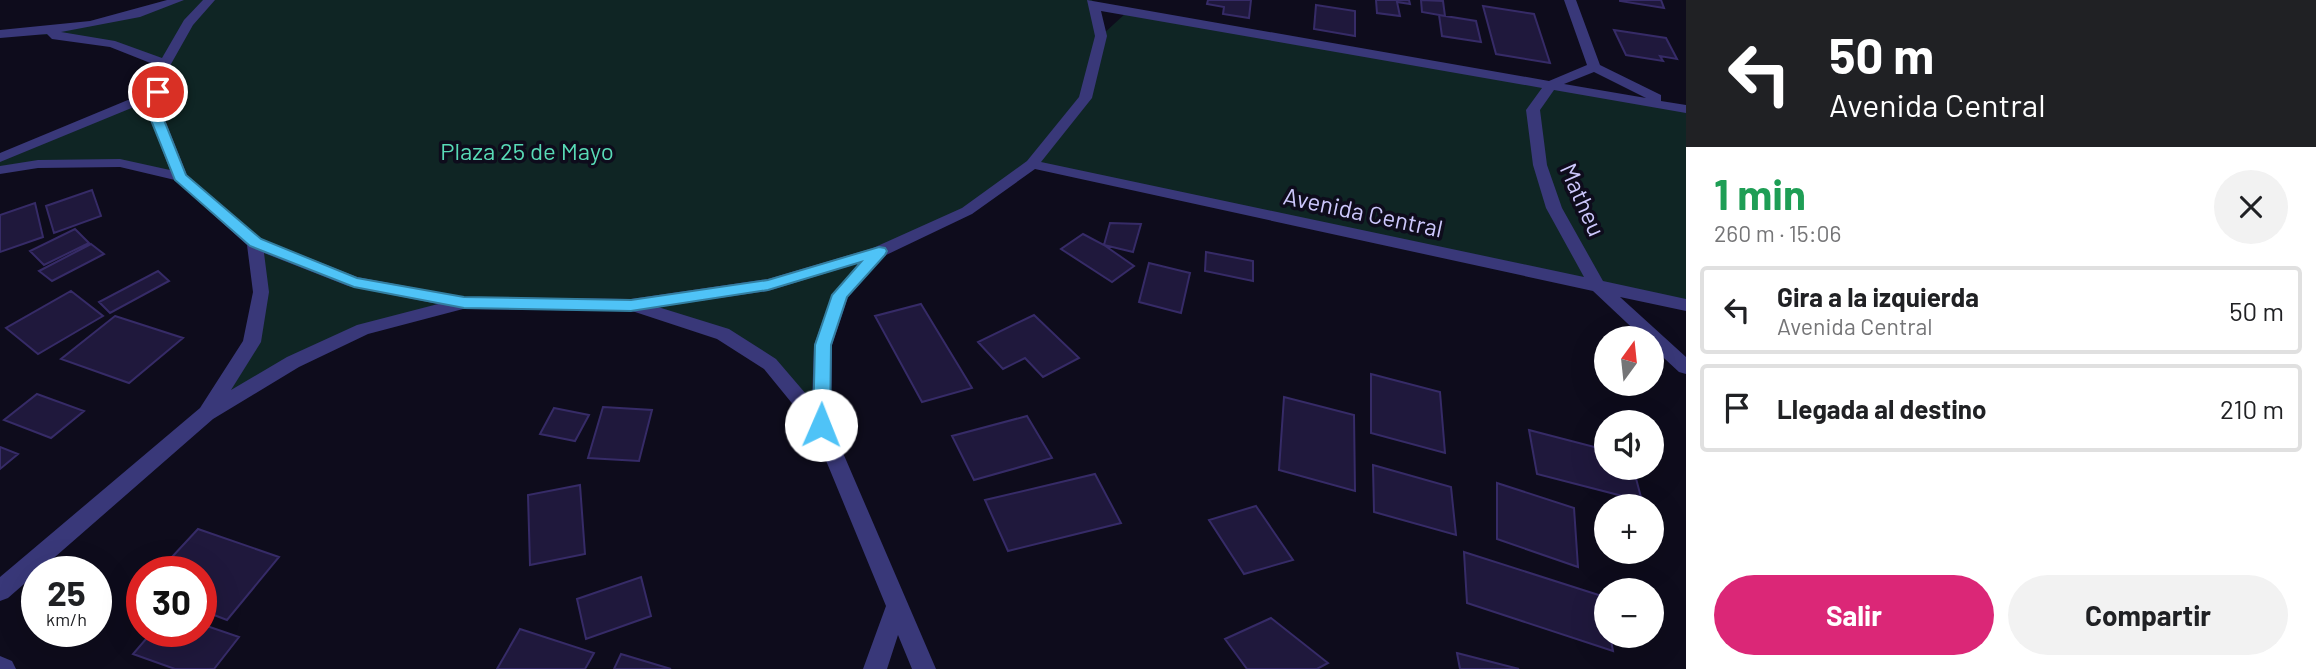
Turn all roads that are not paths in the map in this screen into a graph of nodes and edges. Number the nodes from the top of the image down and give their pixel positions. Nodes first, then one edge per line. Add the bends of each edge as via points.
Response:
1 (178, 0) edge
2 (209, 0) edge
3 (1570, 0) edge
4 (1095, 3) edge
5 (24, 33) junction
6 (0, 34) edge
7 (165, 64) junction
8 (1594, 67) junction
9 (1551, 85) junction
10 (158, 92) junction
11 (1682, 110) edge
12 (0, 158) edge
13 (1032, 164) junction
14 (0, 170) edge
15 (180, 177) junction
16 (256, 243) junction
17 (879, 251) junction
18 (1597, 285) junction
19 (464, 303) junction
20 (1686, 304) edge
21 (631, 305) junction
22 (1685, 367) edge
23 (206, 414) junction
24 (821, 425) junction
25 (0, 591) edge
26 (898, 604) junction
27 (874, 669) edge
28 (924, 669) edge

1 - 5 street via 141,12
2 - 7 street via 188,23
3 - 8 street
4 - 9 street
4 - 13 street via 1101,36 1085,98
5 - 6 street
5 - 7 street via 106,41 139,49
7 - 10 street
8 - 9 street
8 - 11 street
9 - 11 street
9 - 18 street, Matheu via 1534,110 1540,165 1554,208
10 - 12 street
10 - 15 street via 158,120
13 - 17 street via 967,211
13 - 18 street, Avenida Central
14 - 15 street via 38,164 120,163
15 - 16 street
16 - 19 street via 354,282
16 - 23 street via 261,292 252,342
17 - 21 street via 768,285
17 - 24 street via 840,295 827,332
18 - 20 street, Avenida Central
18 - 22 street
19 - 21 street
19 - 23 street via 363,329 293,362
21 - 24 street via 723,334 770,364
23 - 25 street
24 - 26 street
26 - 27 street
26 - 28 street

